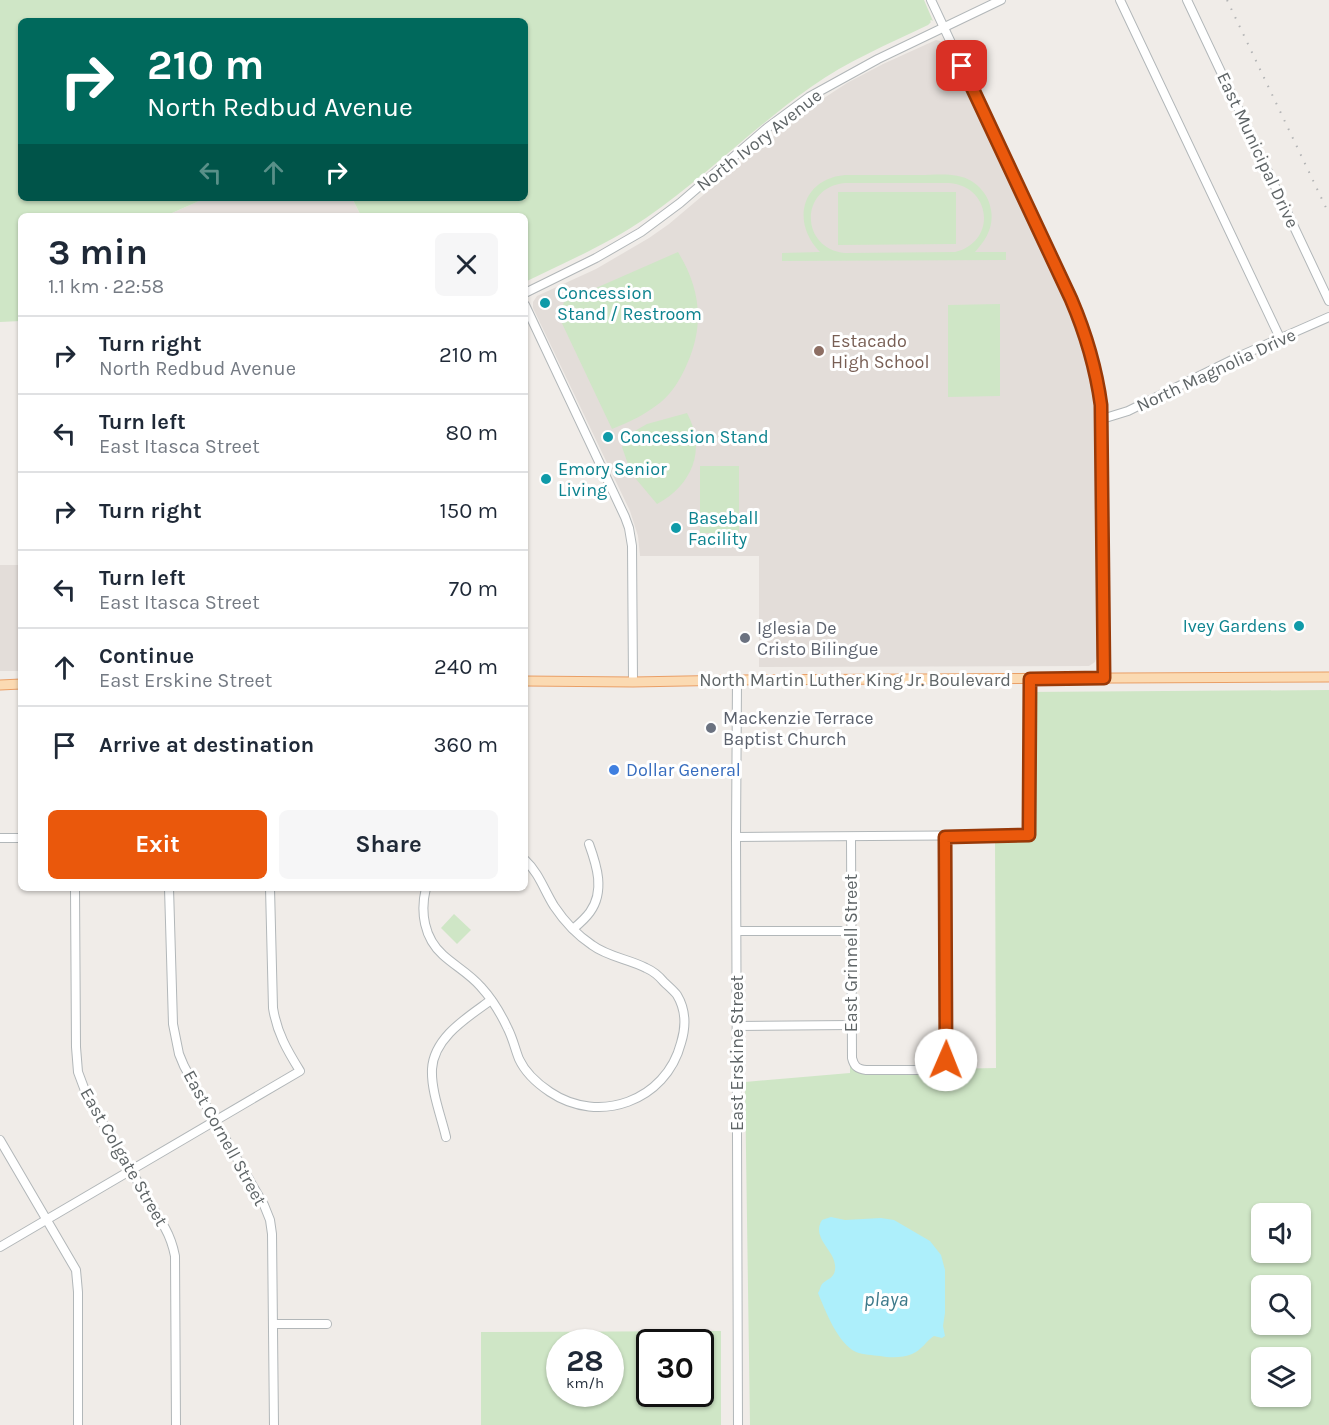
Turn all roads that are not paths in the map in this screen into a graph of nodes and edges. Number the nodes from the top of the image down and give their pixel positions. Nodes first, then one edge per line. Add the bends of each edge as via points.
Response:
1 (931, 0) edge
2 (1120, 0) edge
3 (1187, 0) edge
4 (996, 1) edge
5 (944, 28) junction
6 (528, 292) edge
7 (1329, 301) edge
8 (528, 311) edge
9 (1329, 317) edge
10 (1281, 338) junction
11 (1102, 420) junction
12 (1329, 677) edge
13 (1104, 678) junction
14 (1030, 679) junction
15 (737, 680) junction
16 (528, 681) edge
17 (633, 682) junction
18 (18, 684) edge
19 (0, 685) edge
20 (736, 837) junction
21 (850, 837) junction
22 (945, 837) junction
23 (0, 838) edge
24 (18, 838) edge
25 (589, 844) dead end
26 (528, 863) edge
27 (75, 891) edge
28 (169, 891) edge
29 (270, 891) edge
30 (426, 891) edge
31 (573, 929) junction
32 (851, 931) junction
33 (737, 932) junction
34 (491, 1000) junction
35 (851, 1025) junction
36 (737, 1026) junction
37 (216, 1121) junction
38 (446, 1137) dead end
39 (0, 1140) edge
40 (131, 1171) junction
41 (47, 1220) junction
42 (0, 1247) edge
43 (273, 1324) junction
44 (327, 1324) dead end
45 (78, 1425) edge
46 (176, 1425) edge
47 (274, 1425) edge
48 (738, 1425) edge

1 - 5 street
2 - 10 street
3 - 7 street, East Municipal Drive
4 - 5 street, North Ivory Avenue
5 - 6 street, North Ivory Avenue via 878,58 809,97 660,219 596,258
5 - 11 street via 1081,322 1094,362
8 - 17 street via 629,528
9 - 10 street, North Magnolia Drive
10 - 11 street, North Magnolia Drive
11 - 13 street
12 - 13 main road, North Martin Luther King Jr. Boulevard
13 - 14 main road, North Martin Luther King Jr. Boulevard
14 - 15 main road, North Martin Luther King Jr. Boulevard
14 - 22 street via 1029,835
15 - 17 main road, North Martin Luther King Jr. Boulevard
15 - 20 street, East Erskine Street
16 - 17 main road, North Martin Luther King Jr. Boulevard
18 - 19 main road
20 - 21 street
20 - 33 street, East Erskine Street
21 - 22 street
21 - 32 street, East Grinnell Street
22 - 35 street, East Grinnell Street via 944,1066 935,1070 860,1070 853,1064
23 - 24 street
25 - 31 street via 597,872 597,896 589,914
26 - 31 street
27 - 40 street, East Colgate Street via 78,1072 87,1096
28 - 37 street, East Cornell Street via 176,1043 184,1066
29 - 37 street via 273,1008 281,1037 300,1071
30 - 34 street via 423,911 430,938 441,954 473,979
31 - 34 street via 592,946 651,970 676,994 684,1014 684,1033 678,1055 660,1082 640,1096 614,1106 583,1105 562,1099 539,1084 522,1065 509,1030
32 - 33 street
32 - 35 street, East Grinnell Street
33 - 36 street, East Erskine Street
34 - 38 street via 453,1030 433,1062 433,1084
35 - 36 street
36 - 48 street, East Erskine Street
37 - 40 street
37 - 43 street, East Cornell Street via 270,1220
39 - 41 street
40 - 41 street
40 - 46 street, East Colgate Street via 171,1241 175,1256
41 - 42 street
41 - 45 street via 78,1278
43 - 44 street
43 - 47 street, East Cornell Street

